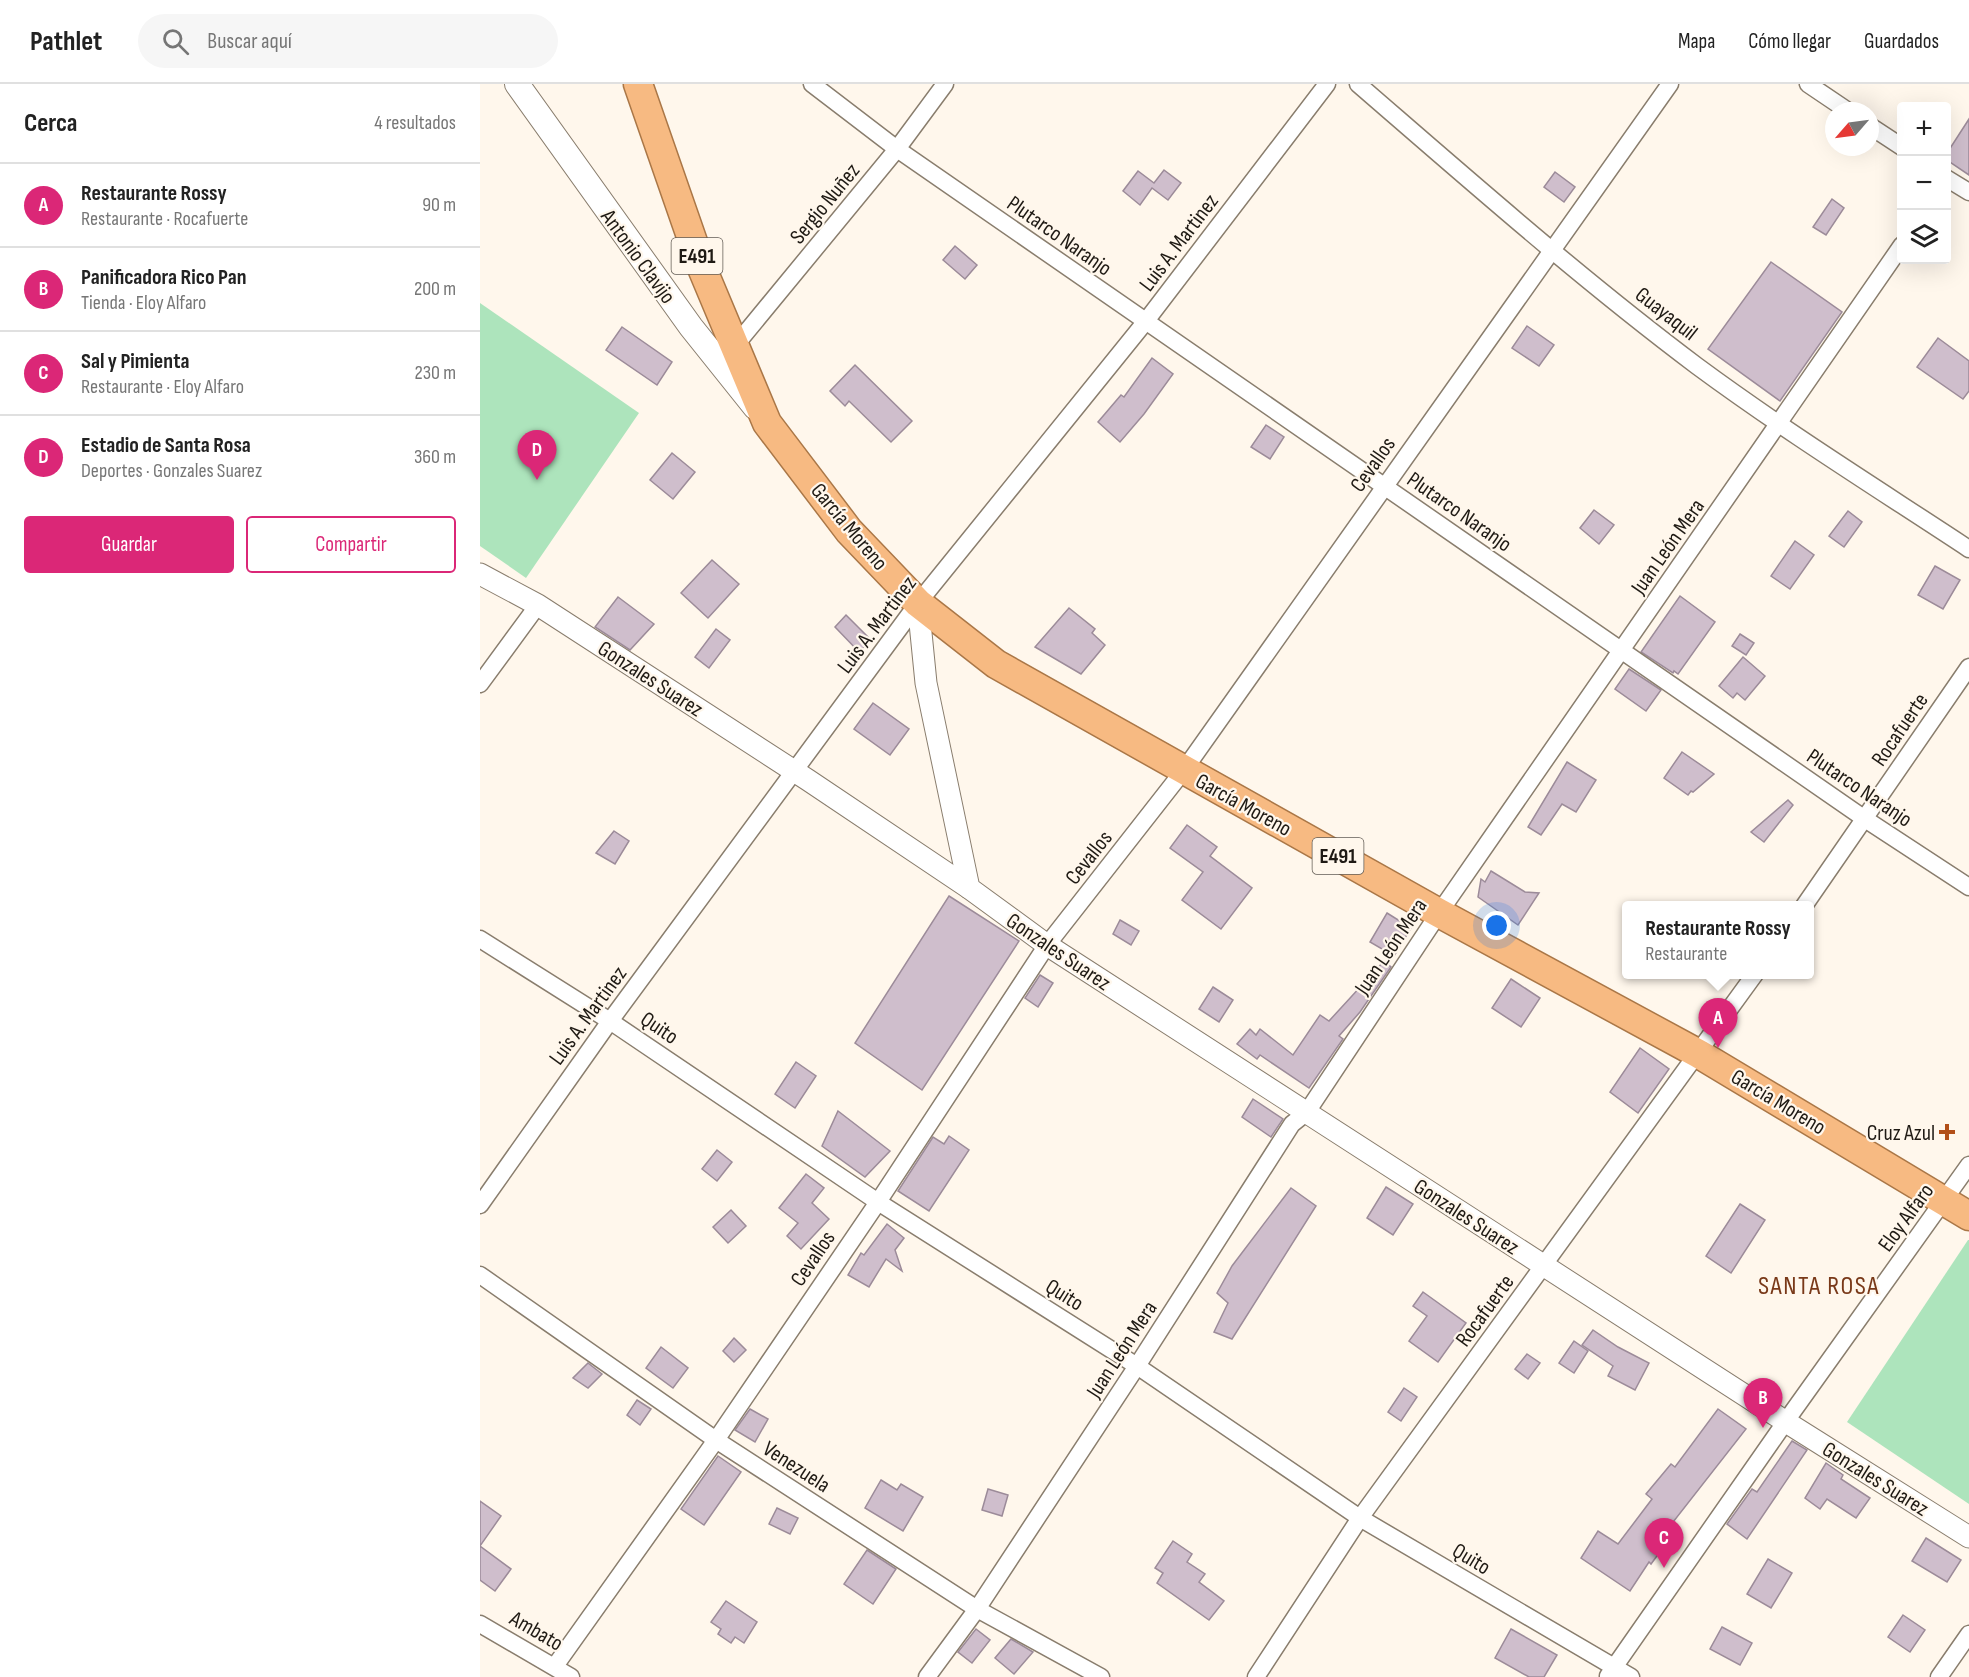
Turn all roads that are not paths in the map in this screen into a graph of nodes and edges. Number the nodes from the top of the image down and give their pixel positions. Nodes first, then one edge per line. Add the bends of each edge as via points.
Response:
1 (517, 84) edge
2 (638, 84) edge
3 (812, 84) edge
4 (945, 84) edge
5 (1327, 84) edge
6 (1358, 84) edge
7 (1670, 84) edge
8 (1808, 84) edge
9 (1835, 102) edge
10 (1879, 132) edge
11 (1897, 144) edge
12 (897, 150) junction
13 (1951, 181) edge
14 (1969, 192) edge
15 (1552, 251) junction
16 (1897, 252) edge
17 (1146, 321) junction
18 (734, 347) junction
19 (767, 423) junction
20 (1779, 424) junction
21 (1384, 486) junction
22 (1969, 549) edge
23 (480, 574) edge
24 (918, 603) junction
25 (538, 605) junction
26 (1622, 651) junction
27 (1969, 667) edge
28 (480, 684) edge
29 (1184, 770) junction
30 (795, 772) junction
31 (1865, 819) junction
32 (1969, 887) edge
33 (969, 888) junction
34 (1808, 901) edge
35 (1439, 913) junction
36 (480, 939) edge
37 (1047, 945) junction
38 (1752, 979) edge
39 (610, 1021) junction
40 (1699, 1054) junction
41 (1307, 1113) junction
42 (1969, 1165) edge
43 (1946, 1200) junction
44 (878, 1202) junction
45 (480, 1204) edge
46 (1969, 1216) edge
47 (1544, 1266) junction
48 (480, 1275) edge
49 (1137, 1366) junction
50 (1786, 1421) junction
51 (716, 1440) junction
52 (1360, 1518) junction
53 (1969, 1537) edge
54 (977, 1609) junction
55 (480, 1624) edge
56 (1969, 1634) edge
57 (555, 1666) junction
58 (1611, 1673) edge
59 (571, 1677) edge
60 (927, 1677) edge
61 (1101, 1677) edge
62 (1256, 1677) edge
63 (1631, 1677) edge
64 (1939, 1677) edge

1 - 19 main road, Antonio Clavijo via 691,327
2 - 18 highway, E491
3 - 12 street, Plutarco Naranjo
4 - 12 street, Sergio Nuñez
5 - 17 street, Luis A. Martinez
6 - 15 street, Guayaquil
7 - 15 street, Cevallos
8 - 9 street
10 - 11 street
12 - 17 street, Plutarco Naranjo
12 - 18 street, Sergio Nuñez
13 - 14 street
15 - 20 street, Guayaquil
15 - 21 street, Cevallos
16 - 20 street, Juan León Mera
17 - 21 street, Plutarco Naranjo
17 - 24 street, Luis A. Martinez
18 - 19 highway, E491
19 - 24 highway, García Moreno / E491 via 849,531
20 - 22 street, Guayaquil
20 - 26 street, Juan León Mera
21 - 26 street, Plutarco Naranjo
21 - 29 street, Cevallos
23 - 25 street, Gonzales Suarez
24 - 29 highway, García Moreno / E491 via 996,664
24 - 30 street, Luis A. Martinez
24 - 33 street via 926,683
25 - 28 street
25 - 30 street, Gonzales Suarez
26 - 31 street, Plutarco Naranjo
26 - 35 street, Juan León Mera
27 - 31 street, Rocafuerte
29 - 35 highway, García Moreno / E491
29 - 37 street, Cevallos
30 - 33 street, Gonzales Suarez
30 - 39 street, Luis A. Martinez
31 - 32 street, Plutarco Naranjo
31 - 34 street, Rocafuerte
33 - 37 street, Gonzales Suarez
35 - 40 highway, García Moreno / E491
35 - 41 street, Juan León Mera
36 - 39 street, Quito
37 - 41 street, Gonzales Suarez
37 - 44 street, Cevallos
38 - 40 street, Rocafuerte
39 - 44 street, Quito
39 - 45 street, Luis A. Martinez
40 - 43 highway, García Moreno / E491
40 - 47 street, Rocafuerte
41 - 47 street, Gonzales Suarez
41 - 49 street, Juan León Mera via 1292,1124
42 - 43 street, Eloy Alfaro
43 - 46 highway, García Moreno / E491
43 - 50 street, Eloy Alfaro
44 - 49 street, Quito
44 - 51 street, Cevallos
47 - 50 street, Gonzales Suarez
47 - 52 street, Rocafuerte
48 - 51 street, Venezuela
49 - 52 street, Quito
49 - 54 street, Juan León Mera
50 - 53 street, Gonzales Suarez
50 - 58 street, Eloy Alfaro
51 - 54 street, Venezuela
51 - 57 street, Cevallos
52 - 58 street, Quito
52 - 62 street, Rocafuerte
54 - 60 street, Juan León Mera
54 - 61 street, Venezuela
55 - 57 street, Ambato
56 - 64 street
57 - 59 street, Ambato
58 - 63 street, Quito

